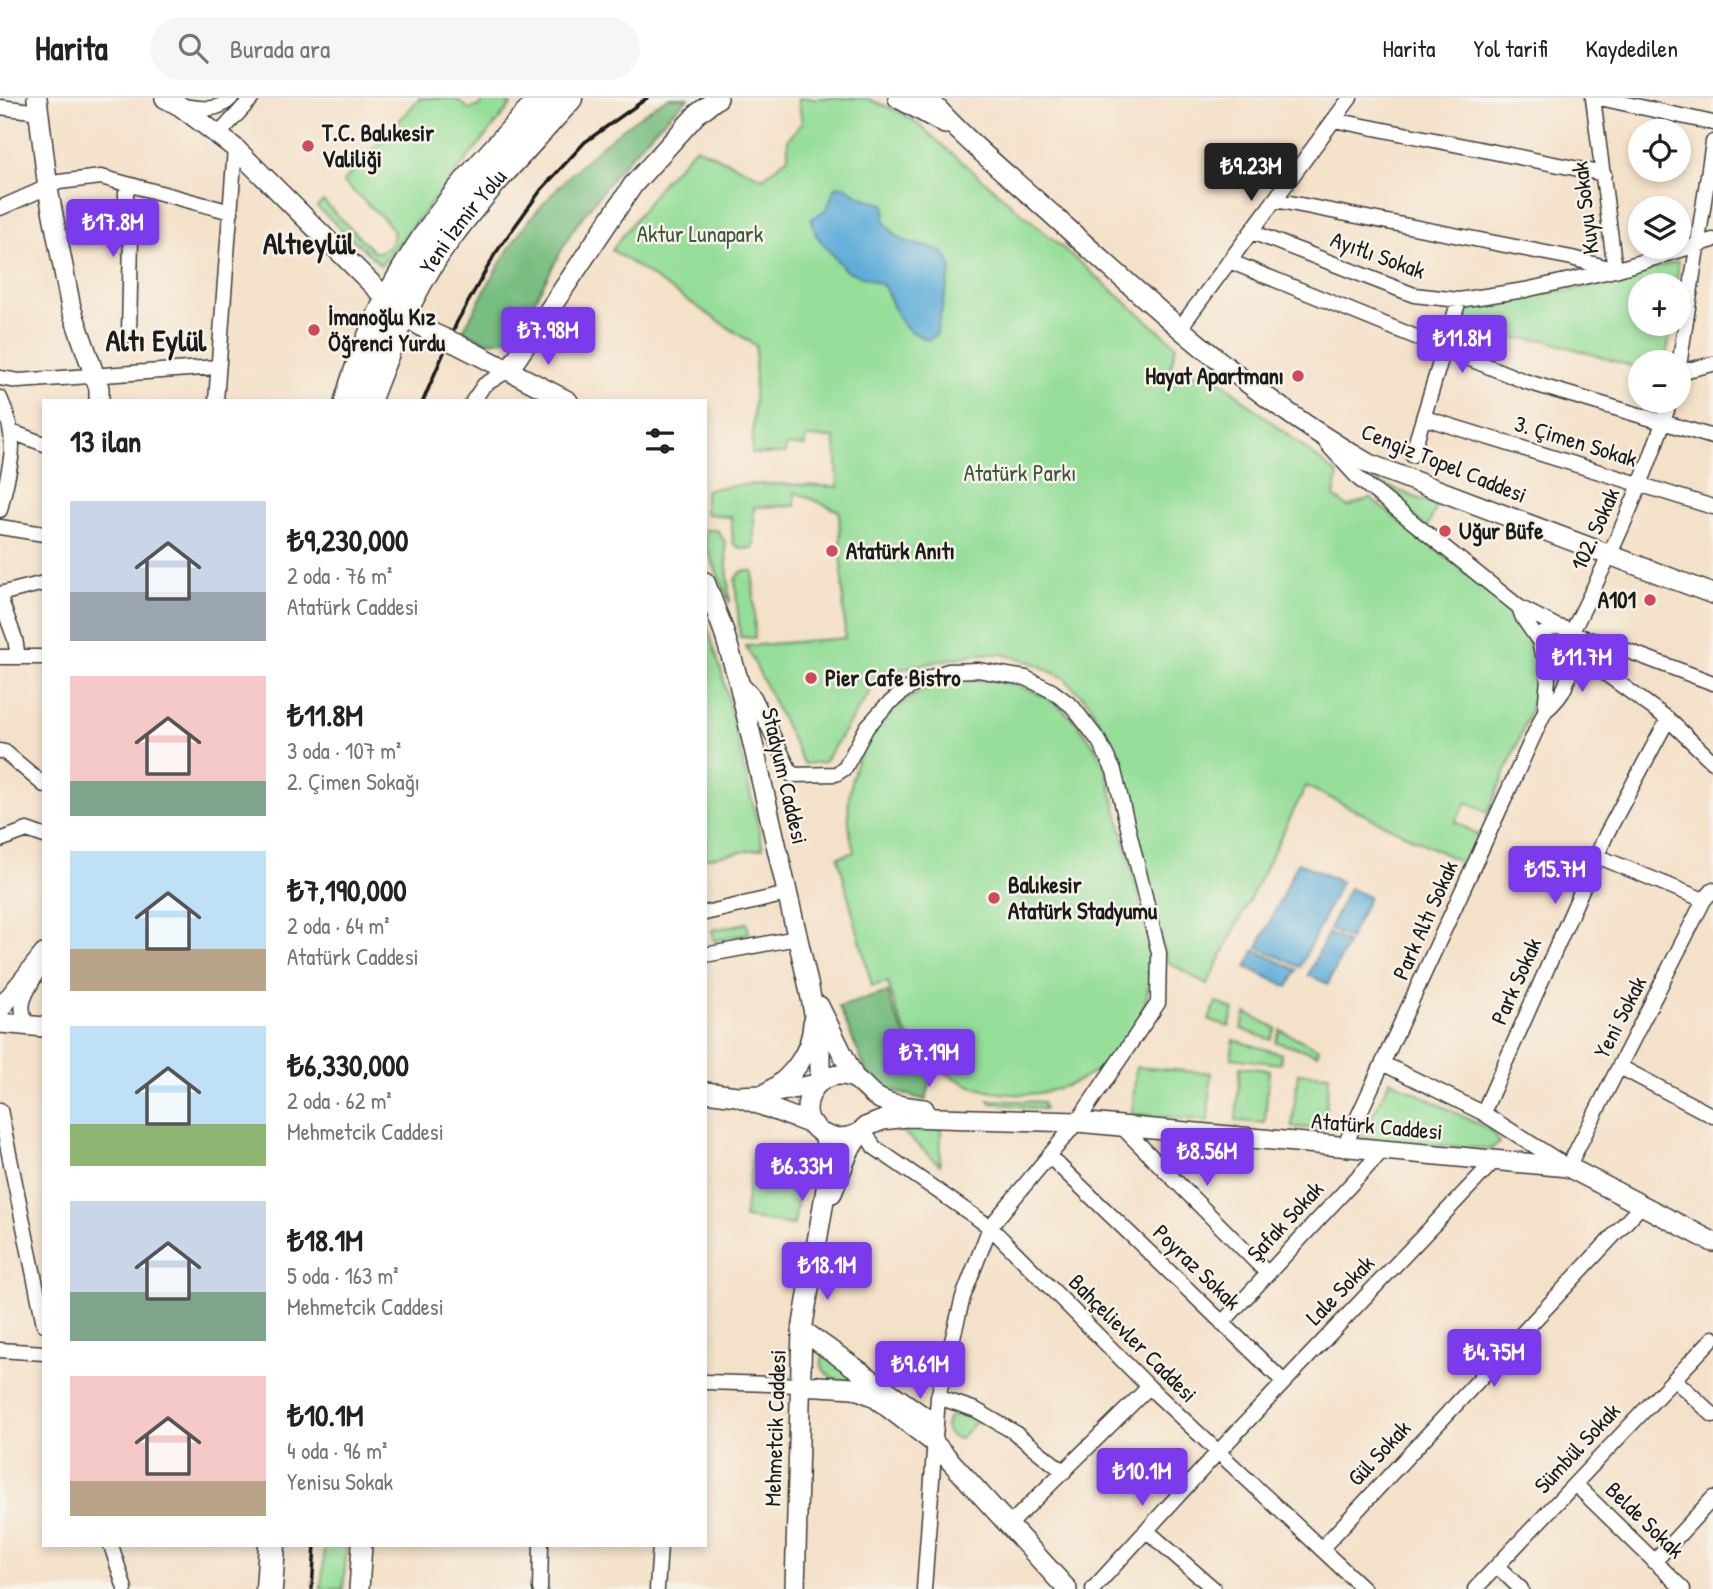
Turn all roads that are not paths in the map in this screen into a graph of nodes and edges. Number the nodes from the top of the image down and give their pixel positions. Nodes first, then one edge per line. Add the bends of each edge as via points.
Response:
1 (231, 98) edge
2 (253, 98) edge
3 (544, 98) edge
4 (569, 98) edge
5 (718, 98) edge
6 (898, 98) edge
7 (928, 98) edge
8 (1350, 98) edge
9 (1593, 98) edge
10 (1600, 98) edge
11 (1670, 98) edge
12 (173, 102) edge
13 (38, 105) edge
14 (0, 107) edge
15 (1668, 114) junction
16 (1334, 120) junction
17 (1713, 123) edge
18 (219, 134) junction
19 (964, 135) junction
20 (1713, 142) edge
21 (235, 149) junction
22 (1604, 174) junction
23 (126, 184) junction
24 (48, 189) junction
25 (1275, 200) junction
26 (0, 208) edge
27 (231, 212) junction
28 (1252, 232) junction
29 (1713, 240) edge
30 (1696, 246) junction
31 (1229, 261) junction
32 (1615, 270) junction
33 (1459, 300) junction
34 (395, 307) junction
35 (1180, 328) junction
36 (129, 335) dead end
37 (1445, 349) junction
38 (1681, 350) edge
39 (1713, 364) edge
40 (217, 367) junction
41 (509, 370) junction
42 (1691, 370) edge
43 (94, 374) junction
44 (0, 378) edge
45 (0, 398) edge
46 (99, 399) edge
47 (216, 399) edge
48 (349, 399) edge
49 (368, 399) edge
50 (474, 399) edge
51 (539, 399) edge
52 (564, 399) edge
53 (1666, 413) edge
54 (1425, 418) junction
55 (1663, 422) junction
56 (12, 432) junction
57 (1320, 436) junction
58 (1713, 436) edge
59 (42, 443) edge
60 (1412, 455) dead end
61 (1640, 484) junction
62 (1713, 507) edge
63 (0, 510) edge
64 (0, 527) edge
65 (42, 534) edge
66 (1609, 554) junction
67 (42, 584) edge
68 (707, 587) edge
69 (1713, 594) edge
70 (0, 596) edge
71 (1518, 607) junction
72 (1558, 627) junction
73 (1572, 634) junction
74 (1543, 649) junction
75 (1572, 652) junction
76 (0, 657) edge
77 (18, 657) junction
78 (42, 657) edge
79 (738, 679) junction
80 (1713, 683) edge
81 (1545, 711) junction
82 (1668, 719) junction
83 (0, 751) edge
84 (1713, 762) edge
85 (42, 783) edge
86 (42, 835) edge
87 (0, 840) edge
88 (1597, 856) junction
89 (786, 894) junction
90 (1709, 895) edge
91 (707, 914) edge
92 (797, 938) junction
93 (707, 955) edge
94 (42, 956) edge
95 (42, 957) edge
96 (808, 983) junction
97 (0, 1009) edge
98 (813, 1015) junction
99 (24, 1028) edge
100 (42, 1040) edge
101 (1384, 1064) junction
102 (1620, 1067) junction
103 (819, 1083) junction
104 (861, 1085) junction
105 (707, 1091) edge
106 (762, 1095) junction
107 (737, 1096) junction
108 (0, 1110) edge
109 (1483, 1113) junction
110 (1712, 1113) edge
111 (977, 1118) junction
112 (1077, 1122) junction
113 (1122, 1127) junction
114 (818, 1130) junction
115 (863, 1130) junction
116 (1344, 1147) junction
117 (1382, 1151) junction
118 (1049, 1156) junction
119 (1495, 1160) junction
120 (1568, 1167) junction
121 (1642, 1205) junction
122 (990, 1227) junction
123 (1713, 1242) edge
124 (811, 1268) junction
125 (1268, 1274) junction
126 (42, 1314) edge
127 (1222, 1323) junction
128 (802, 1330) junction
129 (1713, 1338) edge
130 (0, 1350) edge
131 (42, 1353) edge
132 (1674, 1379) junction
133 (707, 1382) edge
134 (1284, 1382) junction
135 (801, 1385) junction
136 (1149, 1387) junction
137 (938, 1397) junction
138 (1713, 1415) edge
139 (933, 1442) junction
140 (1217, 1452) junction
141 (1064, 1472) junction
142 (1574, 1484) junction
143 (1713, 1498) edge
144 (1008, 1526) junction
145 (1146, 1530) junction
146 (112, 1547) edge
147 (272, 1547) edge
148 (289, 1547) edge
149 (362, 1547) edge
150 (541, 1547) edge
151 (660, 1547) edge
152 (1321, 1549) junction
153 (1654, 1562) junction
154 (1497, 1566) junction
155 (125, 1589) edge
156 (270, 1589) edge
157 (287, 1589) edge
158 (359, 1589) edge
159 (540, 1589) edge
160 (657, 1589) edge
161 (795, 1589) edge
162 (924, 1589) edge
163 (1067, 1589) edge
164 (1093, 1589) edge
165 (1214, 1589) edge
166 (1364, 1589) edge
167 (1475, 1589) edge
168 (1521, 1589) edge
169 (1683, 1589) edge

1 - 12 street via 211,109
2 - 18 street
3 - 34 highway, Yeni İzmir Yolu via 451,202 423,242
4 - 34 highway, Yeni İzmir Yolu via 484,193
5 - 41 main road via 697,114 633,185
6 - 19 main road, Cengiz Topel Caddesi
7 - 19 main road, Cengiz Topel Caddesi
8 - 16 street
9 - 22 street, Kuyu Sokak
10 - 15 street
11 - 15 street
12 - 18 main road
13 - 14 street
13 - 24 main road
15 - 17 street
16 - 22 street
16 - 25 street
18 - 21 main road
19 - 35 main road, Cengiz Topel Caddesi
20 - 30 street
21 - 27 street
21 - 34 main road
22 - 32 street, Kuyu Sokak
23 - 24 street via 101,177 59,182
23 - 27 street
23 - 36 street via 126,226 131,237
24 - 26 street
24 - 43 main road via 71,307
25 - 28 street
25 - 32 street, Ayıtlı Sokak
27 - 40 street
28 - 31 street
28 - 33 street, Ayıtlı Sokak via 1414,295
29 - 30 street, Ayıtlı Sokak
30 - 32 street, Ayıtlı Sokak
30 - 38 street
31 - 35 street
31 - 37 street
32 - 33 street, Ayıtlı Sokak
33 - 37 street
34 - 41 main road, bridge via 432,333
34 - 48 highway, Yeni İzmir Yolu
34 - 49 highway, Yeni İzmir Yolu
35 - 57 main road, Cengiz Topel Caddesi
37 - 54 street
37 - 55 street via 1524,381
39 - 42 street
40 - 43 street
40 - 47 street
41 - 50 street via 484,385
41 - 51 main road
41 - 52 main road
43 - 44 street via 19,381
43 - 46 main road
45 - 56 street
53 - 55 street, 102. Sokak
54 - 60 street
54 - 61 street, 3. Çimen Sokak
55 - 58 street
55 - 61 street, 102. Sokak
56 - 59 street
56 - 63 street
57 - 66 main road, Cengiz Topel Caddesi via 1369,464
57 - 71 street via 1359,479
61 - 62 street, 3. Çimen Sokak
61 - 66 street, 102. Sokak
64 - 65 street
66 - 69 main road, Cengiz Topel Caddesi
66 - 73 street, 102. Sokak
67 - 70 street
68 - 79 main road, Stadyum Caddesi
70 - 77 street
71 - 72 street
71 - 74 street
72 - 73 street
72 - 74 street via 1544,633
73 - 75 street
73 - 80 street
74 - 75 street via 1555,660
74 - 81 street via 1548,679
75 - 81 street via 1566,688
75 - 82 street
76 - 77 street
77 - 78 street
79 - 89 main road, Stadyum Caddesi
79 - 112 street via 754,697 792,775 836,775 845,768 866,727 885,707 926,678 948,671 978,670 1026,678 1072,706 1099,741 1114,771 1159,953 1159,991 1158,1003
81 - 101 street, Park Altı Sokak
82 - 84 street
82 - 88 street, Park Sokak
83 - 85 street
86 - 87 street via 27,830
88 - 90 street
88 - 109 street, Park Sokak
89 - 91 street
89 - 92 main road, Stadyum Caddesi
90 - 102 street, Yeni Sokak
92 - 93 street
92 - 96 main road, Stadyum Caddesi
94 - 97 main road
95 - 99 street via 20,1004
96 - 98 main road
96 - 104 main road
98 - 103 main road via 820,1044
98 - 106 main road via 813,1031 802,1058 787,1079
99 - 100 main road
101 - 109 street
101 - 116 street, Park Altı Sokak
102 - 110 street
102 - 120 street, Yeni Sokak
103 - 104 main road via 835,1075
103 - 106 main road
103 - 114 main road via 808,1101
104 - 111 main road via 883,1101
104 - 115 main road via 872,1104
105 - 107 main road
106 - 107 main road
107 - 114 main road
108 - 126 street
109 - 120 street
111 - 112 main road, Atatürk Caddesi
111 - 115 main road via 905,1116
112 - 113 main road, Atatürk Caddesi
112 - 118 street
113 - 116 main road, Atatürk Caddesi
113 - 125 street
114 - 115 main road via 841,1139
114 - 124 main road via 827,1144 829,1171
115 - 122 street, Bahçelievler Caddesi via 874,1146
115 - 124 main road via 849,1151 829,1202
116 - 117 main road, Atatürk Caddesi
117 - 119 main road, Atatürk Caddesi
117 - 125 street, Şafak Sokak
118 - 122 street
118 - 127 street, Poyraz Sokak
119 - 120 main road, Atatürk Caddesi
119 - 134 street, Lale Sokak
120 - 121 main road, Atatürk Caddesi
121 - 123 main road, Atatürk Caddesi
121 - 152 street, Gül Sokak
122 - 136 street, Bahçelievler Caddesi
122 - 137 street via 963,1297
124 - 128 main road, Mehmetcik Caddesi
125 - 127 street, Şafak Sokak
127 - 134 street, Poyraz Sokak
128 - 135 main road, Mehmetcik Caddesi
128 - 139 main road via 927,1419
129 - 132 street, Sümbül Sokak
130 - 131 street
132 - 138 street
132 - 142 street, Sümbül Sokak
133 - 135 street
134 - 140 street, Lale Sokak
135 - 139 main road via 854,1388 873,1396
135 - 161 main road, Mehmetcik Caddesi
136 - 140 street, Bahçelievler Caddesi
136 - 141 street
137 - 139 street
137 - 141 street via 976,1410 1014,1432
139 - 144 main road
139 - 162 street
140 - 145 street, Lale Sokak
140 - 152 street, Bahçelievler Caddesi
141 - 144 street
142 - 153 street, Belde Sokak
142 - 154 street, Sümbül Sokak
143 - 153 street
144 - 163 main road
145 - 164 street, Lale Sokak
145 - 165 street
146 - 155 street
147 - 156 highway
148 - 157 highway
149 - 158 main road
150 - 159 street
151 - 160 street
152 - 166 street, Bahçelievler Caddesi
153 - 169 street, Belde Sokak
154 - 167 street, Sümbül Sokak
154 - 168 street

